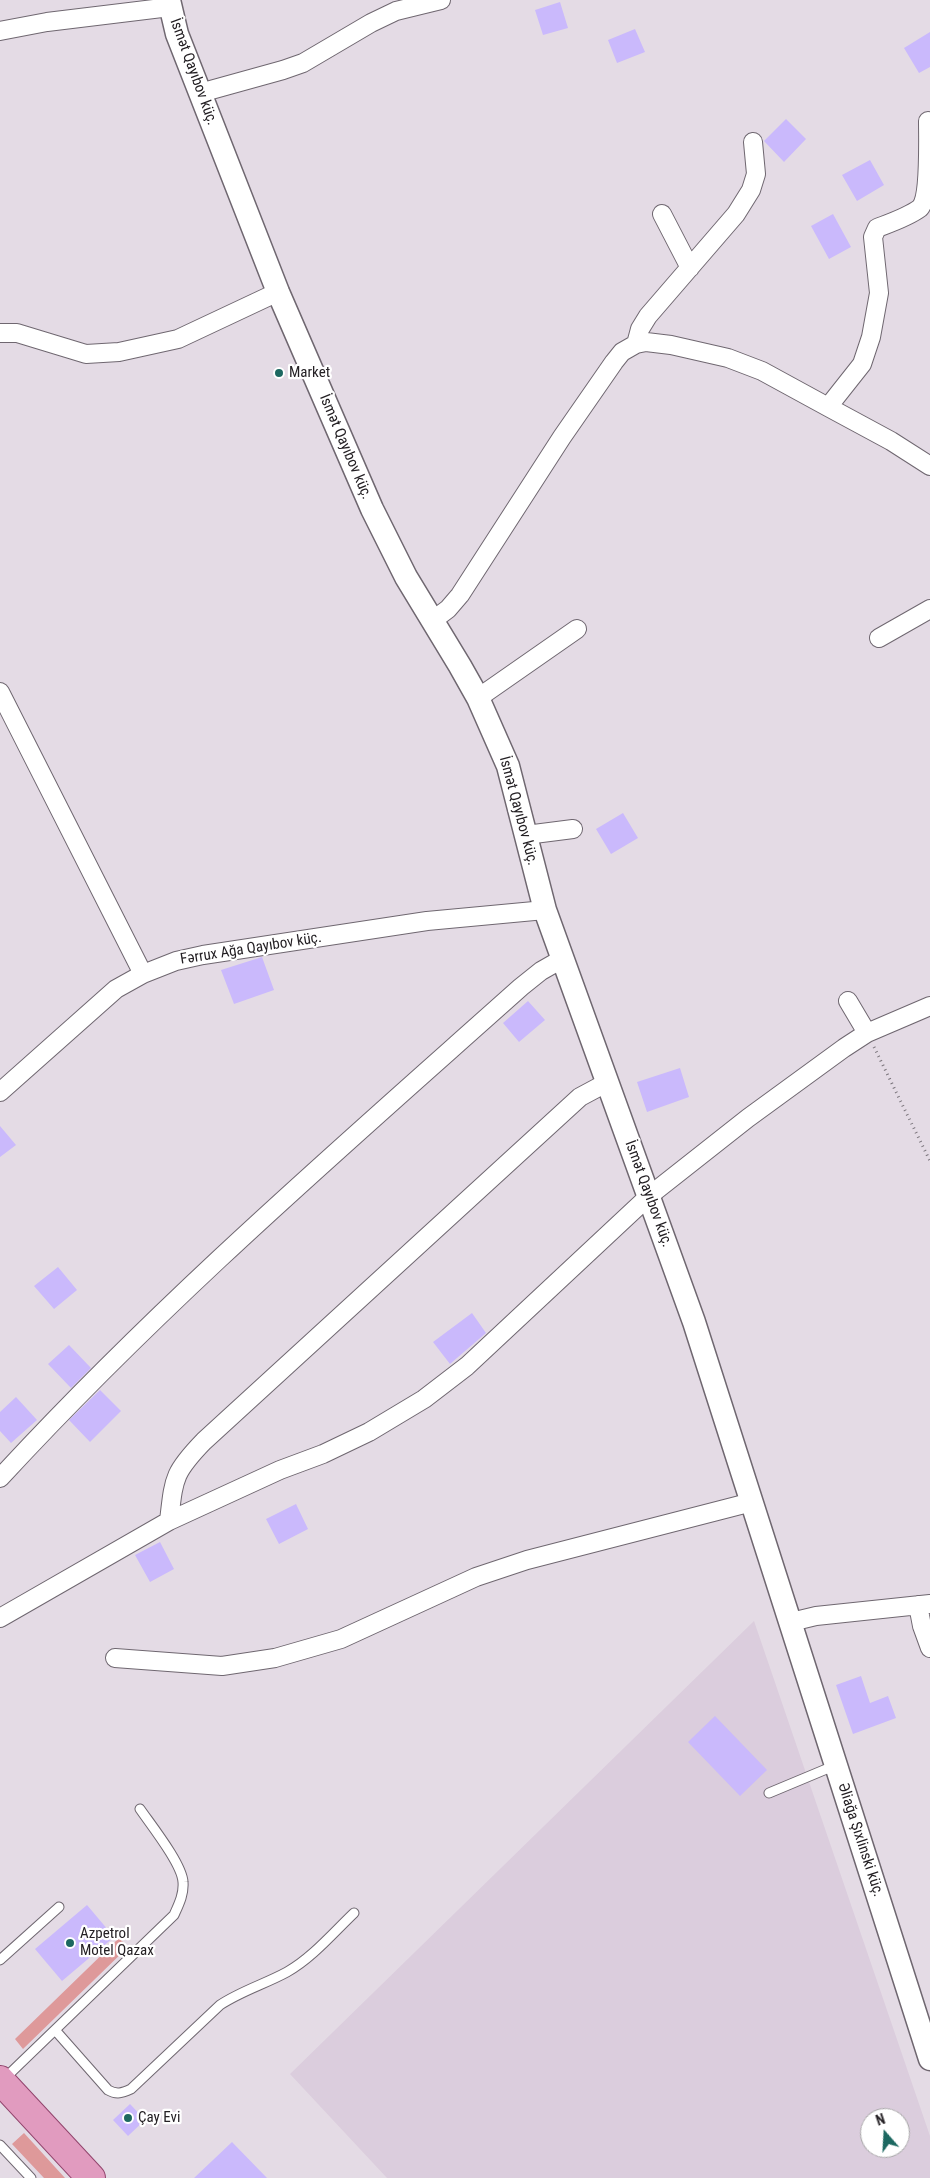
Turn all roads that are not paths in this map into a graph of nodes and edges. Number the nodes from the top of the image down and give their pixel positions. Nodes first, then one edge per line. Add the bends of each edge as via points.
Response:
1 (442, 0) edge
2 (169, 4) edge
3 (0, 31) edge
4 (200, 93) junction
5 (928, 121) dead end
6 (753, 142) dead end
7 (662, 214) dead end
8 (690, 268) junction
9 (278, 292) junction
10 (0, 333) edge
11 (636, 344) junction
12 (828, 407) junction
13 (930, 466) edge
14 (930, 609) edge
15 (432, 621) junction
16 (577, 629) dead end
17 (879, 638) dead end
18 (0, 692) edge
19 (478, 698) junction
20 (573, 829) dead end
21 (526, 835) junction
22 (546, 910) junction
23 (562, 959) junction
24 (142, 974) junction
25 (848, 1001) dead end
26 (930, 1006) edge
27 (867, 1033) junction
28 (608, 1082) junction
29 (0, 1092) edge
30 (649, 1196) junction
31 (0, 1478) edge
32 (752, 1502) junction
33 (170, 1521) junction
34 (924, 1604) edge
35 (0, 1618) edge
36 (791, 1622) junction
37 (930, 1648) edge
38 (115, 1658) dead end
39 (836, 1765) junction
40 (769, 1793) dead end
41 (140, 1809) dead end
42 (59, 1907) dead end
43 (354, 1913) dead end
44 (0, 1960) edge
45 (55, 2030) junction
46 (930, 2059) edge
47 (1, 2081) edge
48 (0, 2145) edge
49 (31, 2178) edge
50 (91, 2178) edge

1 - 4 street via 396,11 303,63
2 - 3 street
2 - 4 street, İsmət Qayıbov küç.
4 - 9 street, İsmət Qayıbov küç.
5 - 12 street via 926,201 920,208 877,228 873,237 879,293 872,337 862,364
6 - 8 street via 756,174 752,190
7 - 8 street
8 - 11 street via 648,316
9 - 10 street via 178,339 119,352 86,354 17,334
9 - 15 street, İsmət Qayıbov küç. via 382,530
11 - 12 street via 671,345 728,358
11 - 15 street via 622,352 614,362 460,595
12 - 13 street
14 - 17 street
15 - 19 street, İsmət Qayıbov küç.
16 - 19 street
18 - 24 street
19 - 21 street, İsmət Qayıbov küç. via 508,766
20 - 21 street
21 - 22 street, İsmət Qayıbov küç.
22 - 23 street, İsmət Qayıbov küç.
22 - 24 street, Fərrux Ağa Qayıbov küç. via 427,921 203,955
23 - 28 street, İsmət Qayıbov küç.
23 - 31 street via 521,986 298,1187 101,1371
24 - 29 street, Fərrux Ağa Qayıbov küç. via 116,989
25 - 27 street
26 - 27 street
27 - 30 street via 748,1118
28 - 30 street, İsmət Qayıbov küç.
28 - 33 street via 580,1097 204,1441 182,1464 174,1481
30 - 32 street, İsmət Qayıbov küç.
30 - 33 street via 468,1366 424,1399 369,1432
32 - 36 street, İsmət Qayıbov küç.
32 - 38 street via 527,1560 476,1577 341,1639 275,1658 222,1666
33 - 35 street
34 - 36 street via 816,1616
34 - 37 street via 922,1626
36 - 39 street, Əliağa Şıxlinski küç.
39 - 40 lane
39 - 46 street, Əliağa Şıxlinski küç.
41 - 45 lane via 179,1867 184,1881 182,1896 174,1915
42 - 44 lane
43 - 45 lane via 288,1972 220,2005 124,2092 108,2090
45 - 47 lane
47 - 50 main road
48 - 49 lane

